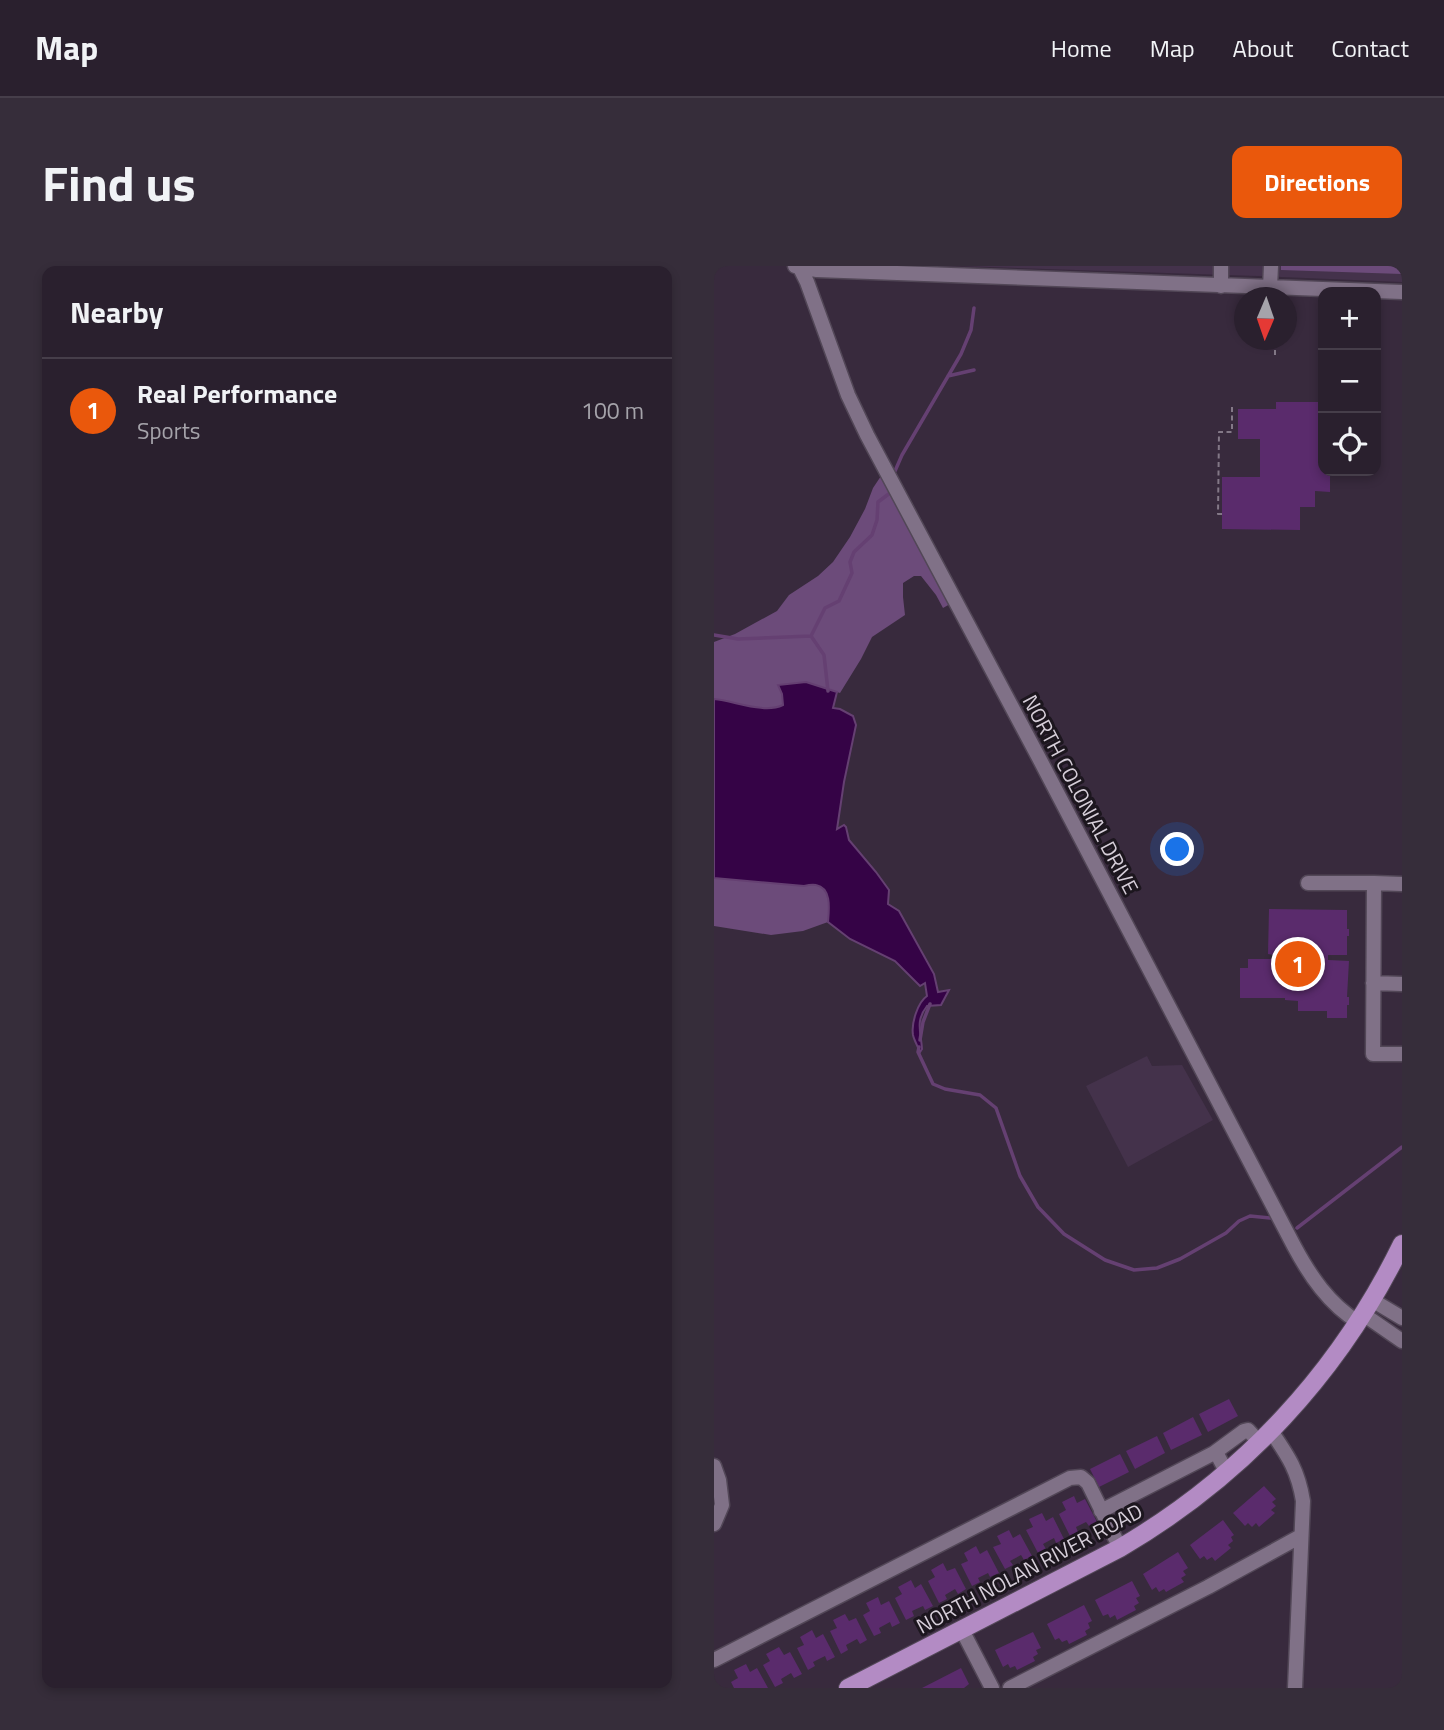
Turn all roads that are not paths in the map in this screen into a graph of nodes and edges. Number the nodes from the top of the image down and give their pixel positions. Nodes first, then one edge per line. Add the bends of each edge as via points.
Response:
1 (798, 266) edge
2 (1129, 266) edge
3 (1221, 266) edge
4 (1271, 266) edge
5 (1128, 283) junction
6 (1221, 286) junction
7 (1270, 287) joint
8 (1297, 288) edge
9 (1402, 292) edge
10 (1308, 883) dead end
11 (1374, 883) junction
12 (1402, 884) edge
13 (1373, 983) junction
14 (1402, 984) edge
15 (1402, 1054) edge
16 (1402, 1244) edge
17 (1365, 1312) junction
18 (1402, 1318) edge
19 (1402, 1341) edge
20 (1266, 1437) junction
21 (1214, 1453) junction
22 (714, 1466) edge
23 (1227, 1473) junction
24 (1101, 1511) junction
25 (714, 1524) edge
26 (1301, 1536) junction
27 (1120, 1548) junction
28 (962, 1630) junction
29 (714, 1660) edge
30 (848, 1688) edge
31 (992, 1688) edge
32 (1010, 1688) edge
33 (1295, 1688) edge

1 - 5 street
1 - 17 street, NORTH COLONIAL DRIVE via 867,435 1298,1253 1338,1308
2 - 5 street
3 - 6 street
4 - 7 street
5 - 6 street
6 - 7 street
8 - 9 street
10 - 11 street
11 - 12 street
11 - 13 street
13 - 14 street
13 - 15 street via 1373,1054
16 - 17 main road, NORTH NOLAN RIVER ROAD
17 - 18 street
17 - 19 street
17 - 20 main road, NORTH NOLAN RIVER ROAD via 1315,1382
20 - 21 street via 1244,1431
20 - 23 main road, NORTH NOLAN RIVER ROAD
20 - 26 street via 1292,1462 1300,1481
21 - 23 street
21 - 24 street
22 - 25 street via 722,1505
23 - 27 main road, NORTH NOLAN RIVER ROAD
24 - 27 street
24 - 29 street via 1084,1479 1070,1478
26 - 32 street
26 - 33 street
27 - 28 main road, NORTH NOLAN RIVER ROAD
28 - 30 main road, NORTH NOLAN RIVER ROAD
28 - 31 street

